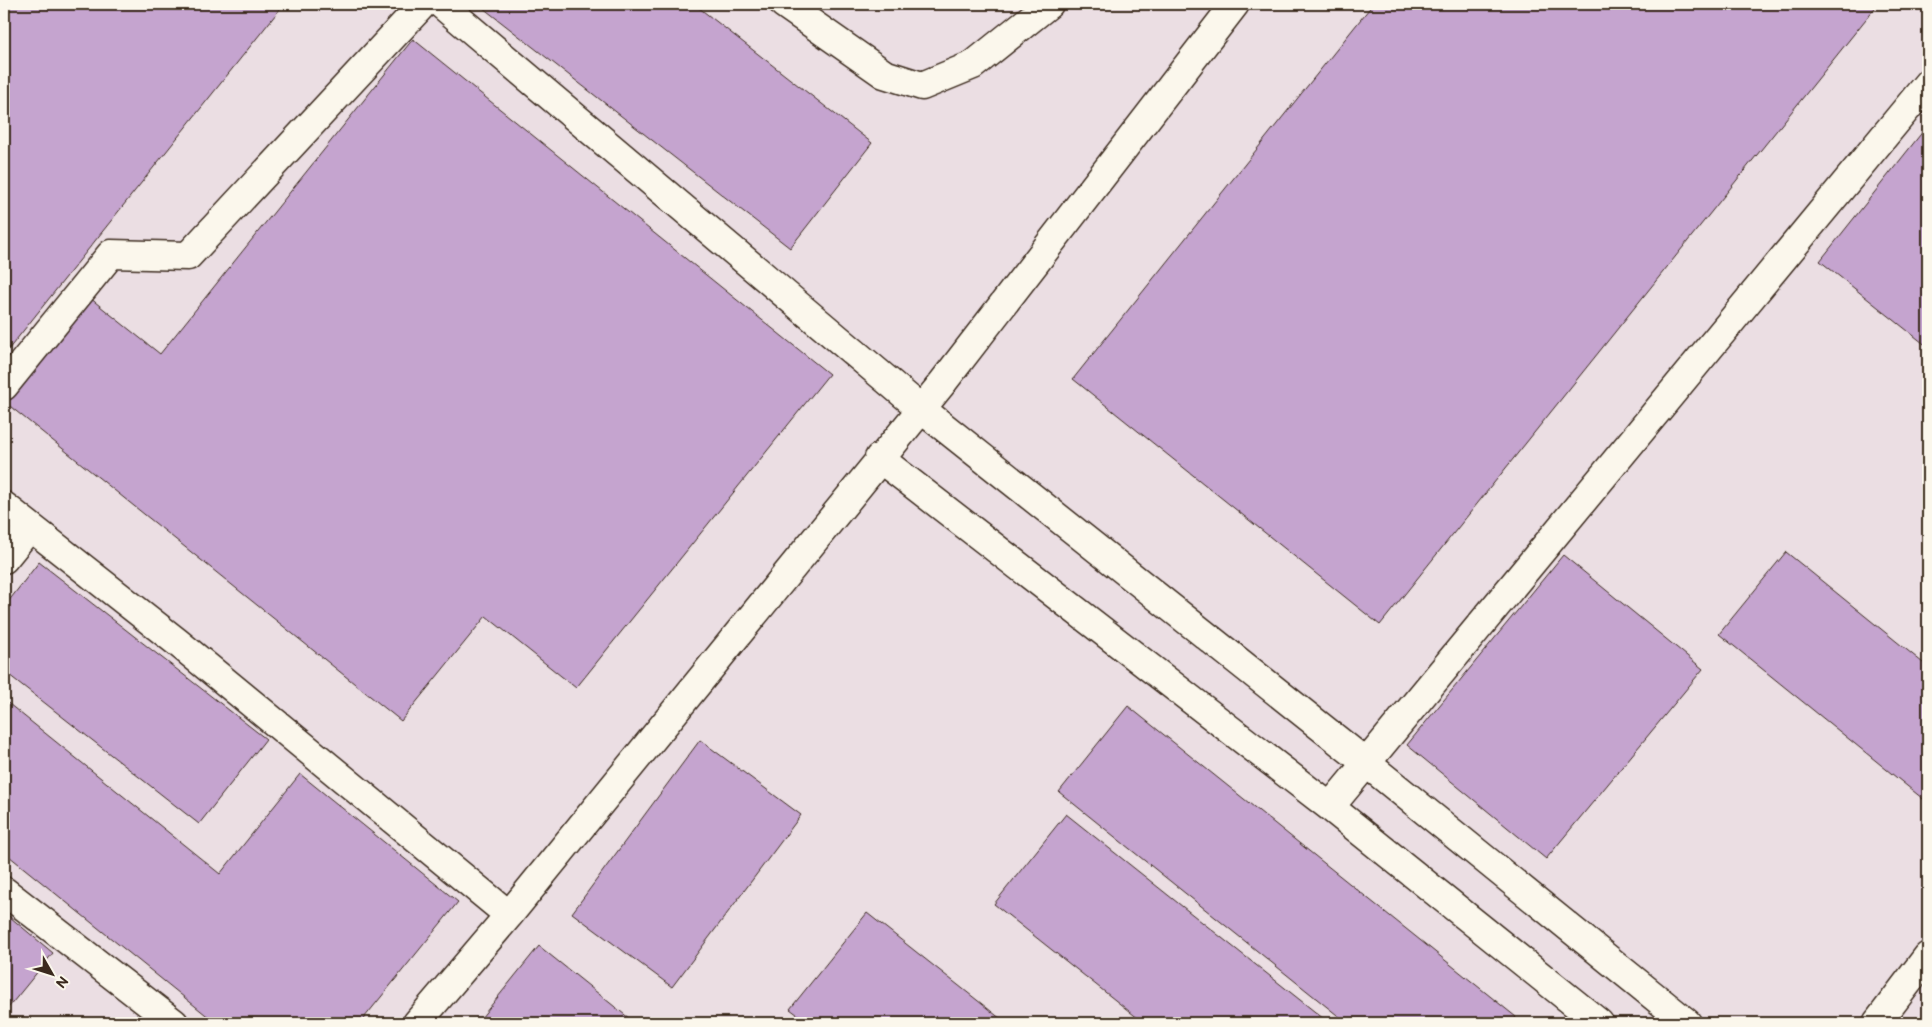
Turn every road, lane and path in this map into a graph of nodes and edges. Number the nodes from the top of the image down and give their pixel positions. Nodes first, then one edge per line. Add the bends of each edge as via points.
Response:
1 (423, 4) edge
2 (441, 4) edge
3 (784, 4) edge
4 (1049, 4) edge
5 (1235, 4) edge
6 (1928, 83) edge
7 (4, 386) edge
8 (920, 408) junction
9 (880, 458) junction
10 (4, 506) edge
11 (30, 527) junction
12 (4, 558) edge
13 (1364, 762) junction
14 (1330, 807) junction
15 (4, 891) edge
16 (509, 915) junction
17 (1928, 956) edge
18 (174, 1023) edge
19 (417, 1023) edge
20 (1599, 1023) edge
21 (1687, 1023) edge
22 (1877, 1023) edge

1 - 7 lane via 188,256 111,254
2 - 8 lane
3 - 4 lane via 884,74 922,86 973,65
5 - 8 lane
6 - 13 lane
8 - 9 lane
8 - 13 lane
9 - 14 lane
9 - 16 lane
10 - 11 lane
11 - 12 lane
11 - 16 lane via 177,642
13 - 14 lane
13 - 21 lane
14 - 20 lane
15 - 18 lane
16 - 19 lane
17 - 22 lane

